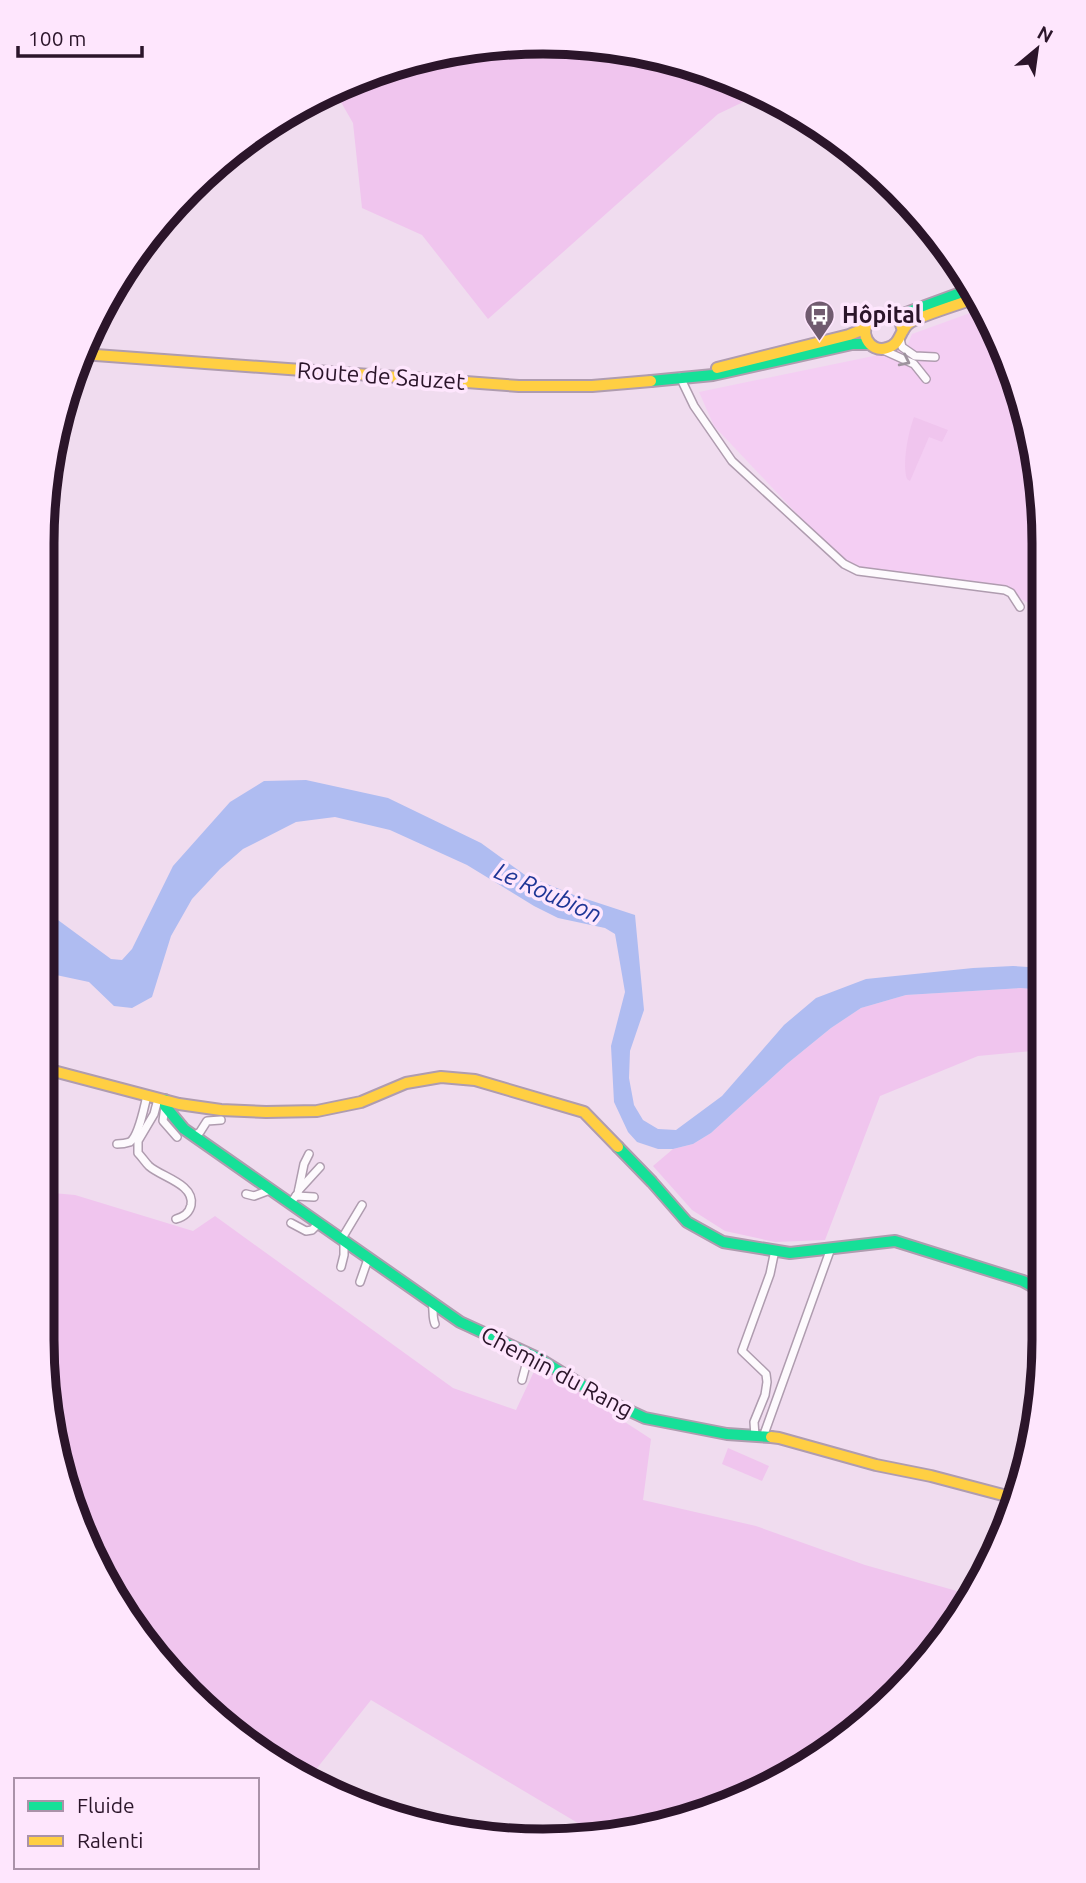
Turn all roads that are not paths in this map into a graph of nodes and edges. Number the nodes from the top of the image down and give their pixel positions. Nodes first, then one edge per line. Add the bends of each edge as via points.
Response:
1 (962, 292) edge
2 (967, 301) edge
3 (895, 317) junction
4 (864, 329) junction
5 (901, 335) junction
6 (868, 344) junction
7 (879, 349) junction
8 (92, 355) edge
9 (935, 357) dead end
10 (680, 377) junction
11 (926, 379) dead end
12 (1020, 607) dead end
13 (54, 1072) edge
14 (159, 1100) junction
15 (221, 1120) dead end
16 (194, 1136) junction
17 (177, 1137) dead end
18 (117, 1144) dead end
19 (309, 1154) dead end
20 (320, 1167) dead end
21 (270, 1190) junction
22 (246, 1194) dead end
23 (295, 1197) junction
24 (314, 1197) dead end
25 (362, 1205) dead end
26 (176, 1219) dead end
27 (291, 1223) dead end
28 (318, 1224) junction
29 (343, 1241) junction
30 (831, 1248) junction
31 (775, 1250) junction
32 (368, 1259) junction
33 (341, 1266) dead end
34 (360, 1282) dead end
35 (1032, 1286) edge
36 (432, 1303) junction
37 (435, 1324) dead end
38 (529, 1354) junction
39 (522, 1380) dead end
40 (759, 1437) junction
41 (1006, 1496) edge

1 - 3 street
2 - 5 street via 909,323
3 - 4 street via 874,317
3 - 5 street
4 - 6 street
4 - 10 street, Route de Sauzet
5 - 7 street via 894,344
5 - 9 street via 902,347 915,356
6 - 7 street
6 - 10 street, Route de Sauzet via 713,375
7 -> 11 street via 914,364
8 - 10 street, Route de Sauzet via 519,386 633,384
10 - 12 street via 694,406 733,461 844,564 858,571 1005,590
13 - 14 street
14 - 16 street, Chemin du Rang
14 - 17 street via 163,1121
14 - 18 street via 133,1139
14 - 26 street via 138,1140 138,1153 150,1167 189,1193 190,1210
14 - 31 street via 221,1110 317,1111 361,1102 406,1083 441,1077 475,1080 584,1112 687,1222 723,1242
15 - 16 street via 207,1121
16 - 21 street, Chemin du Rang
19 - 23 street
20 - 23 street
21 - 22 street
21 - 23 street, Chemin du Rang
23 - 24 street
23 - 28 street, Chemin du Rang
25 - 29 street
27 - 28 street via 306,1231
28 - 29 street, Chemin du Rang
29 - 32 street, Chemin du Rang
29 - 33 street
30 - 31 street via 790,1253
30 - 35 street via 895,1241
30 - 40 street
31 - 40 street via 771,1274 742,1351 766,1374 765,1395 754,1422
32 - 34 street
32 - 36 street, Chemin du Rang
36 - 37 street
36 - 38 street, Chemin du Rang via 505,1349
38 - 39 street
38 - 40 street, Chemin du Rang via 645,1418
40 - 41 street, Chemin du Rang via 779,1438

